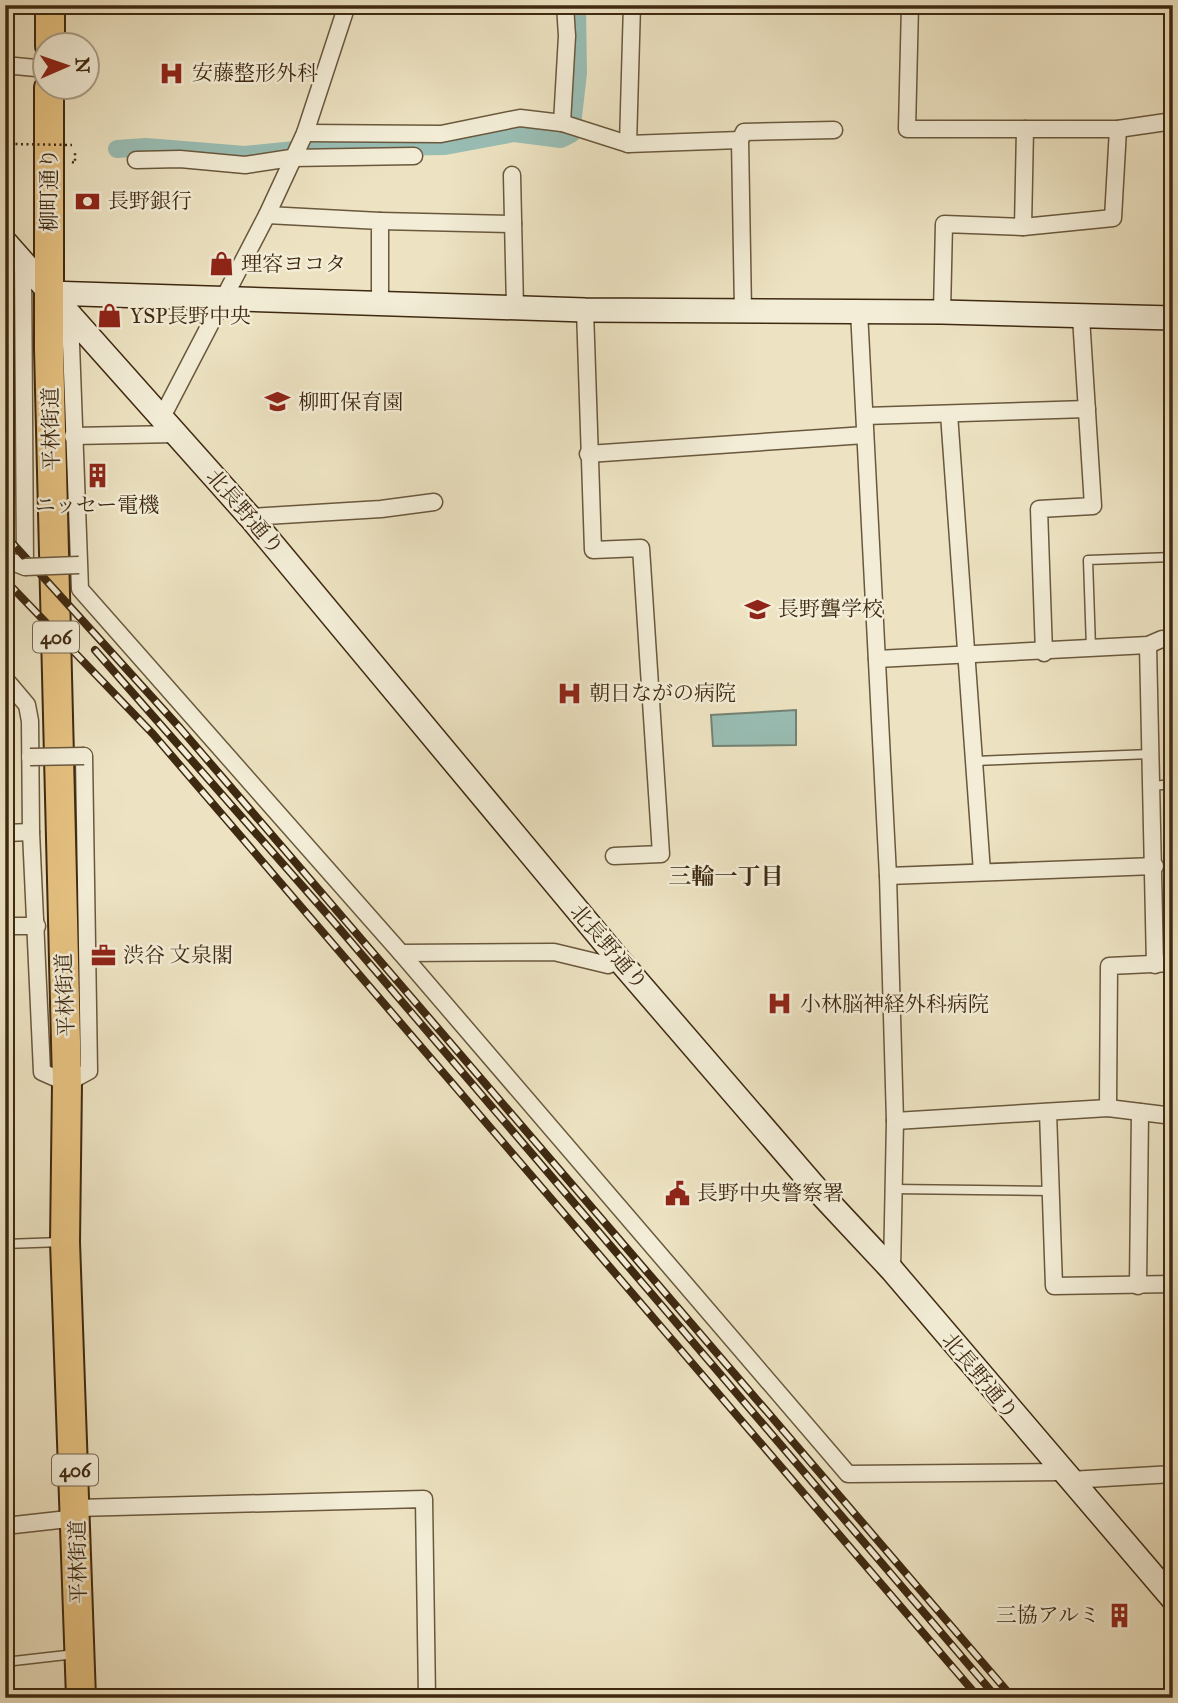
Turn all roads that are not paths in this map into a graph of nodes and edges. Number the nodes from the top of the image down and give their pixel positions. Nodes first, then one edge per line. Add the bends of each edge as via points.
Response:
1 (50, 5) edge
2 (347, 5) edge
3 (565, 5) edge
4 (632, 5) edge
5 (910, 5) edge
6 (50, 32) edge
7 (5, 65) edge
8 (32, 68) edge
9 (49, 102) edge
10 (1173, 121) edge
11 (569, 125) junction
12 (1025, 129) junction
13 (1118, 129) junction
14 (834, 130) dead end
15 (740, 140) junction
16 (628, 144) junction
17 (298, 146) junction
18 (414, 156) dead end
19 (136, 160) dead end
20 (512, 175) dead end
21 (267, 215) junction
22 (380, 221) junction
23 (513, 224) junction
24 (1023, 227) junction
25 (5, 242) edge
26 (23, 262) junction
27 (48, 293) junction
28 (224, 297) junction
29 (380, 302) junction
30 (515, 307) junction
31 (585, 310) junction
32 (743, 311) junction
33 (859, 311) junction
34 (942, 312) junction
35 (70, 317) junction
36 (1082, 317) junction
37 (1173, 318) edge
38 (1087, 409) junction
39 (949, 414) junction
40 (865, 416) junction
41 (169, 426) junction
42 (865, 435) junction
43 (73, 436) junction
44 (588, 454) junction
45 (434, 502) dead end
46 (250, 517) junction
47 (1173, 557) edge
48 (5, 559) edge
49 (79, 565) junction
50 (25, 566) junction
51 (1173, 641) edge
52 (1148, 645) junction
53 (1091, 648) junction
54 (1044, 653) junction
55 (965, 656) junction
56 (877, 659) junction
57 (5, 679) edge
58 (1151, 754) junction
59 (30, 757) junction
60 (975, 761) junction
61 (1173, 784) edge
62 (1152, 786) junction
63 (31, 832) junction
64 (5, 833) edge
65 (614, 856) dead end
66 (1155, 866) junction
67 (982, 873) junction
68 (888, 876) junction
69 (5, 926) edge
70 (37, 926) junction
71 (401, 953) junction
72 (619, 960) junction
73 (1173, 963) edge
74 (1156, 965) junction
75 (67, 1083) junction
76 (1108, 1108) junction
77 (1048, 1112) junction
78 (1140, 1112) junction
79 (1173, 1116) edge
80 (895, 1121) junction
81 (892, 1189) junction
82 (1051, 1191) junction
83 (65, 1242) junction
84 (5, 1244) edge
85 (891, 1270) junction
86 (1173, 1284) edge
87 (1138, 1286) junction
88 (1173, 1474) edge
89 (1066, 1476) junction
90 (77, 1513) junction
91 (5, 1526) edge
92 (1173, 1599) edge
93 (80, 1654) junction
94 (5, 1662) edge
95 (81, 1698) edge
96 (427, 1698) edge

1 - 6 highway
2 - 17 street
3 - 11 street
4 - 16 street
5 - 12 street via 907,129
7 - 8 street
9 - 27 highway, 柳町通り / 406
10 - 13 street
11 - 16 street
11 - 17 street via 520,118 441,134
12 - 13 street
12 - 24 street
13 - 24 street via 1113,218
14 - 15 street via 744,132
15 - 16 street
15 - 32 street
17 - 18 street
17 - 19 street via 245,165
17 - 21 street
20 - 23 street
21 - 22 street
21 - 28 street
22 - 23 street
22 - 29 street
23 - 30 street
24 - 34 street via 944,224
25 - 26 street, 北長野通り
26 - 27 street, 北長野通り
26 - 50 street
27 - 28 street
27 - 35 street, 北長野通り
27 - 75 highway, 平林街道 / 406
28 - 29 street
28 - 41 street
29 - 30 street
30 - 31 street
31 - 32 street
31 - 44 street
32 - 33 street
33 - 34 street
33 - 40 street
34 - 36 street
35 - 41 street, 北長野通り
35 - 43 street
36 - 37 street
36 - 38 street
38 - 39 street
38 - 54 street via 1093,506 1039,509
39 - 40 street
39 - 55 street
40 - 42 street
41 - 43 street
41 - 46 street, 北長野通り
42 - 44 street
42 - 56 street
43 - 49 street
44 - 65 street via 593,550 641,548 660,855
45 - 46 street
46 - 72 street, 北長野通り
47 - 53 lane via 1088,560
48 - 50 street
49 - 50 street, bridge
49 - 71 street via 80,589
51 - 52 street via 1161,639
52 - 53 street
52 - 58 street
53 - 54 street
54 - 55 street
55 - 56 street
55 - 60 street
56 - 68 street
57 - 59 street via 27,705
58 - 60 lane
58 - 62 street
59 - 63 street
59 - 75 street, bridge via 84,756 89,1072
60 - 67 street
61 - 62 lane
62 - 66 street
63 - 64 street
63 - 70 street
66 - 67 street
66 - 74 street
67 - 68 street
68 - 80 street
69 - 70 street
70 - 75 street via 42,1072
71 - 72 street via 554,952 608,965
71 - 89 street via 848,1474
72 - 85 street, 北長野通り
73 - 74 street
74 - 76 street via 1109,965
75 - 83 highway, 平林街道 / 406
76 - 77 street
76 - 78 street
77 - 80 street
77 - 82 street
78 - 79 street
78 - 87 street
80 - 81 street
81 - 82 lane
81 - 85 street
82 - 87 street via 1054,1286
83 - 84 lane
83 - 90 highway, 平林街道 / 406
85 - 89 street, 北長野通り
86 - 87 street
88 - 89 street
89 - 92 street, 北長野通り
90 - 91 street
90 - 93 highway, 平林街道 / 406
90 - 96 street via 424,1499
93 - 94 lane
93 - 95 highway, 平林街道 / 406

